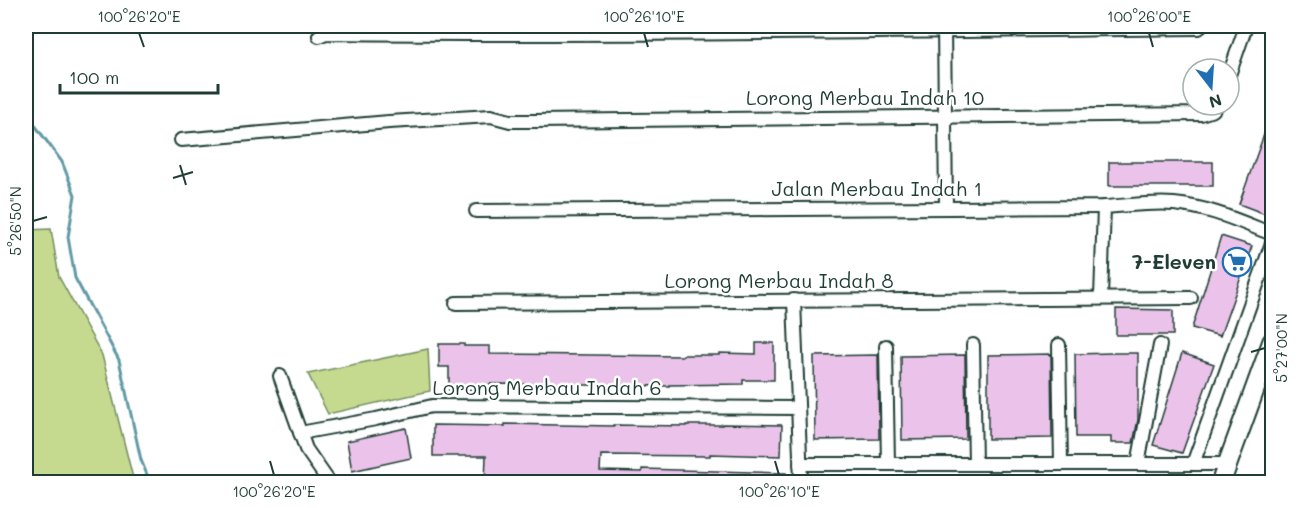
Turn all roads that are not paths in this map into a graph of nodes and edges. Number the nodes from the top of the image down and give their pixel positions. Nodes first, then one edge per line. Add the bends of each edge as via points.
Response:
1 (1246, 26) edge
2 (944, 28) edge
3 (1199, 28) dead end
4 (477, 30) edge
5 (319, 36) dead end
6 (1235, 57) edge
7 (1181, 114) edge
8 (945, 118) junction
9 (181, 140) dead end
10 (1104, 207) junction
11 (946, 208) junction
12 (476, 211) dead end
13 (1272, 234) edge
14 (1272, 243) edge
15 (1101, 298) junction
16 (1191, 298) dead end
17 (794, 300) junction
18 (456, 303) dead end
19 (1272, 342) edge
20 (973, 345) dead end
21 (1059, 345) dead end
22 (1160, 345) dead end
23 (886, 346) dead end
24 (280, 376) dead end
25 (797, 408) junction
26 (300, 433) junction
27 (800, 464) junction
28 (888, 464) junction
29 (975, 464) junction
30 (1061, 464) junction
31 (1138, 464) junction
32 (1193, 464) junction
33 (1228, 464) junction
34 (329, 483) edge
35 (801, 483) edge
36 (1221, 483) edge

1 - 6 street
2 - 3 street
2 - 4 street via 772,34
2 - 8 street
4 - 5 street
7 - 8 street, Lorong Merbau Indah 10
8 - 9 street, Lorong Merbau Indah 10 via 510,121 491,116
8 - 11 street
10 - 11 street, Jalan Merbau Indah 1
10 - 13 street, Jalan Merbau Indah 1 via 1191,207
10 - 15 street
11 - 12 street, Jalan Merbau Indah 1
14 - 32 street
15 - 16 street, Lorong Merbau Indah 8
15 - 17 street, Lorong Merbau Indah 8
17 - 18 street, Lorong Merbau Indah 8
17 - 25 street
19 - 33 main road
20 - 29 street
21 - 30 street
22 - 31 street
23 - 28 street
24 - 26 street
25 - 26 street, Lorong Merbau Indah 6 via 432,406
25 - 27 street
26 - 34 street
27 - 28 street
27 - 35 street
28 - 29 street
29 - 30 street
30 - 31 street
31 - 32 street
32 - 33 street
33 - 36 main road

